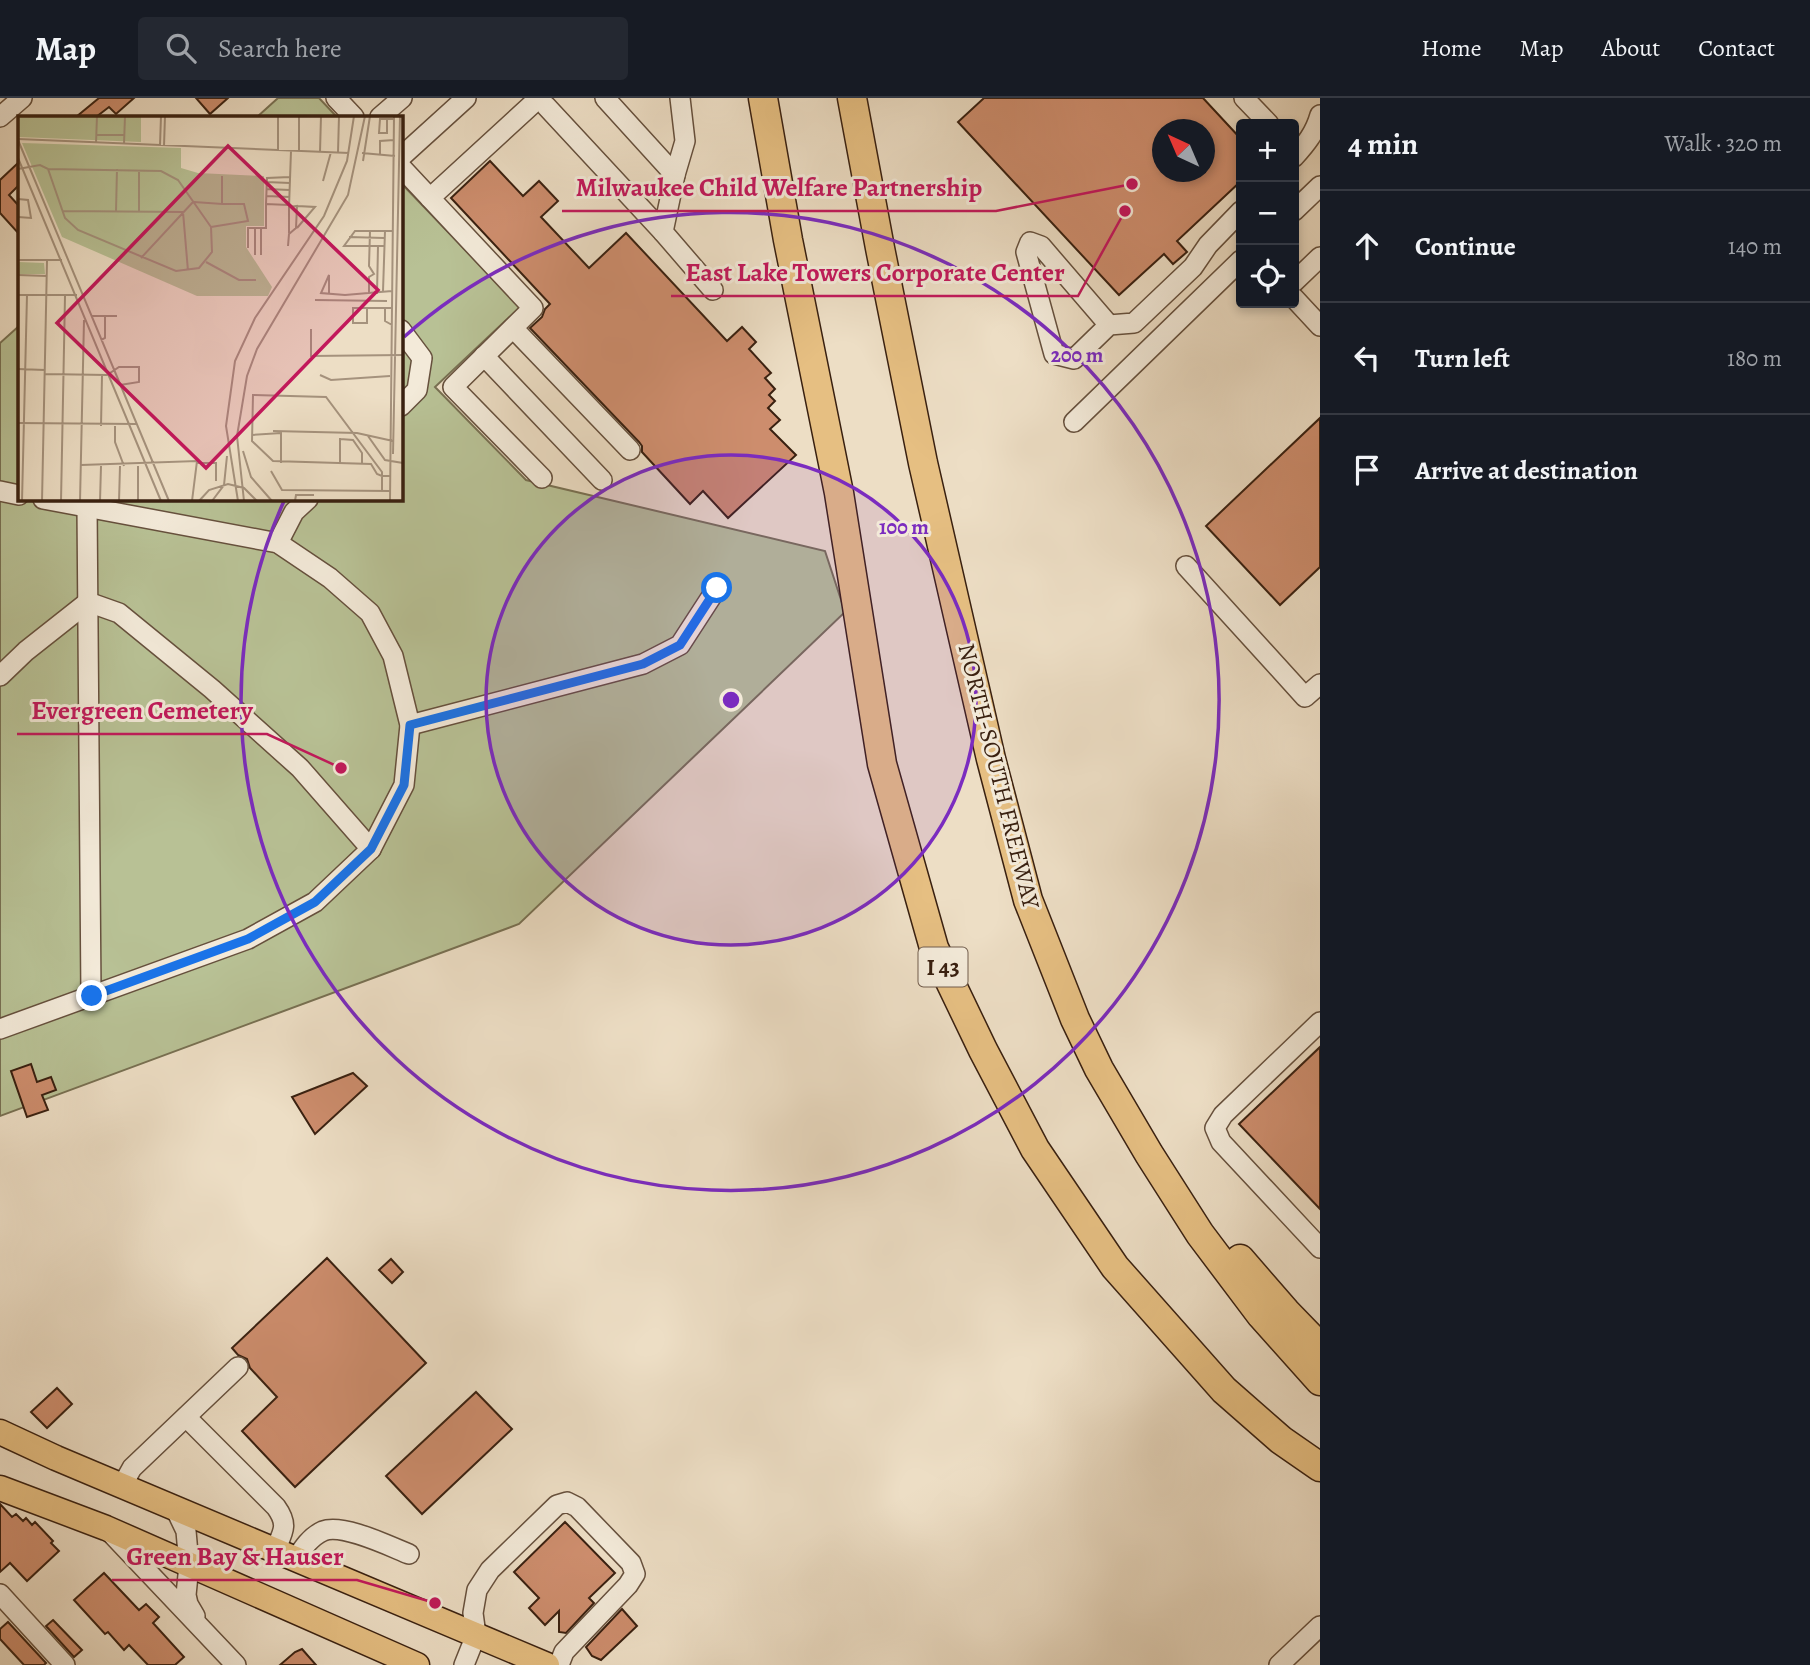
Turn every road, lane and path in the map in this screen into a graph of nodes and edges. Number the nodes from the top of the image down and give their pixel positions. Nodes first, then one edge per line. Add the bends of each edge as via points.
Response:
1 (22, 98) edge
2 (336, 98) edge
3 (401, 98) edge
4 (466, 98) edge
5 (605, 98) edge
6 (680, 98) edge
7 (763, 98) edge
8 (852, 98) edge
9 (1244, 98) edge
10 (1313, 98) edge
11 (544, 100) edge
12 (1320, 106) edge
13 (1320, 115) edge
14 (353, 116) edge
15 (381, 116) edge
16 (0, 117) edge
17 (1264, 119) edge
18 (1299, 150) edge
19 (402, 156) edge
20 (402, 168) edge
21 (675, 175) junction
22 (1320, 186) edge
23 (430, 198) junction
24 (1299, 206) edge
25 (1236, 216) edge
26 (663, 232) junction
27 (1320, 257) edge
28 (1236, 265) edge
29 (1299, 277) edge
30 (713, 290) dead end
31 (1299, 303) edge
32 (1134, 323) junction
33 (1109, 326) junction
34 (1320, 326) edge
35 (513, 328) junction
36 (402, 331) edge
37 (1149, 350) junction
38 (484, 356) junction
39 (402, 405) edge
40 (1074, 422) dead end
41 (630, 450) dead end
42 (542, 478) dead end
43 (602, 481) dead end
44 (0, 491) edge
45 (18, 495) edge
46 (49, 500) edge
47 (106, 500) edge
48 (307, 500) edge
49 (87, 506) junction
50 (278, 543) junction
51 (1186, 566) dead end
52 (717, 588) dead end
53 (88, 602) junction
54 (0, 676) edge
55 (1320, 684) edge
56 (410, 725) junction
57 (371, 849) junction
58 (92, 996) junction
59 (1320, 1022) edge
60 (0, 1029) edge
61 (1149, 1154) junction
62 (1320, 1248) edge
63 (1320, 1347) edge
64 (238, 1367) dead end
65 (1320, 1381) edge
66 (186, 1417) junction
67 (0, 1432) edge
68 (1281, 1440) junction
69 (1320, 1467) edge
70 (1320, 1477) edge
71 (122, 1486) junction
72 (0, 1488) edge
73 (175, 1508) junction
74 (106, 1528) junction
75 (409, 1554) dead end
76 (286, 1555) junction
77 (189, 1565) junction
78 (0, 1594) edge
79 (1320, 1626) edge
80 (204, 1632) junction
81 (476, 1635) junction
82 (65, 1665) edge
83 (236, 1665) edge
84 (417, 1665) edge
85 (464, 1665) edge
86 (547, 1665) edge
87 (559, 1665) edge
88 (1279, 1665) edge

1 - 16 street
2 - 14 street
3 - 15 street
4 - 19 street
5 - 21 street
6 - 21 street via 685,141
7 - 68 highway, I 43 via 839,493 882,764 934,948 1035,1149 1115,1267 1224,1390
8 - 61 highway, NORTH-SOUTH FREEWAY via 923,463 1028,900 1075,1019
9 - 17 street
10 - 12 street
11 - 23 street
11 - 26 street
13 - 18 street via 1309,141
20 - 23 street
21 - 26 street
22 - 24 street
23 - 35 street via 533,308
25 - 32 street via 1193,267
26 - 30 street
27 - 29 street
28 - 37 street
31 - 34 street
32 - 33 street
32 - 37 street
33 - 33 street via 1041,246 1030,242 1026,252 1054,354 1074,359
35 - 38 street
35 - 41 street
36 - 39 street via 422,358 417,390
37 - 40 street
38 - 42 street via 453,387
38 - 43 street
44 - 45 street
46 - 49 street
47 - 49 street
48 - 50 street via 294,512
49 - 50 street
49 - 53 street
50 - 56 street via 330,578 370,613 393,656
51 - 55 street via 1305,697
52 - 56 street via 680,645 643,664
53 - 54 street
53 - 57 street via 119,613 212,689 300,768
53 - 58 street
56 - 57 street via 404,785
57 - 58 street via 315,902 248,939
58 - 60 street
59 - 62 street via 1215,1128 1221,1142
61 - 63 highway
61 - 65 highway, NORTH-SOUTH FREEWAY via 1200,1234 1261,1315
64 - 66 street
66 - 71 street via 132,1468
66 - 76 street via 284,1518
67 - 71 main road
68 - 69 highway, I 43
68 - 70 highway
71 - 73 main road
72 - 74 main road
73 - 76 main road
73 - 77 street via 186,1531
74 - 77 main road
74 - 80 street
75 - 76 street via 343,1529 324,1531
76 - 81 main road
77 - 80 street via 188,1604
77 - 84 main road
78 - 82 street
79 - 88 street
80 - 83 street
81 - 85 street
81 - 86 main road
81 - 87 street via 477,1590 489,1570 556,1505 567,1502 631,1563 635,1574 564,1652

